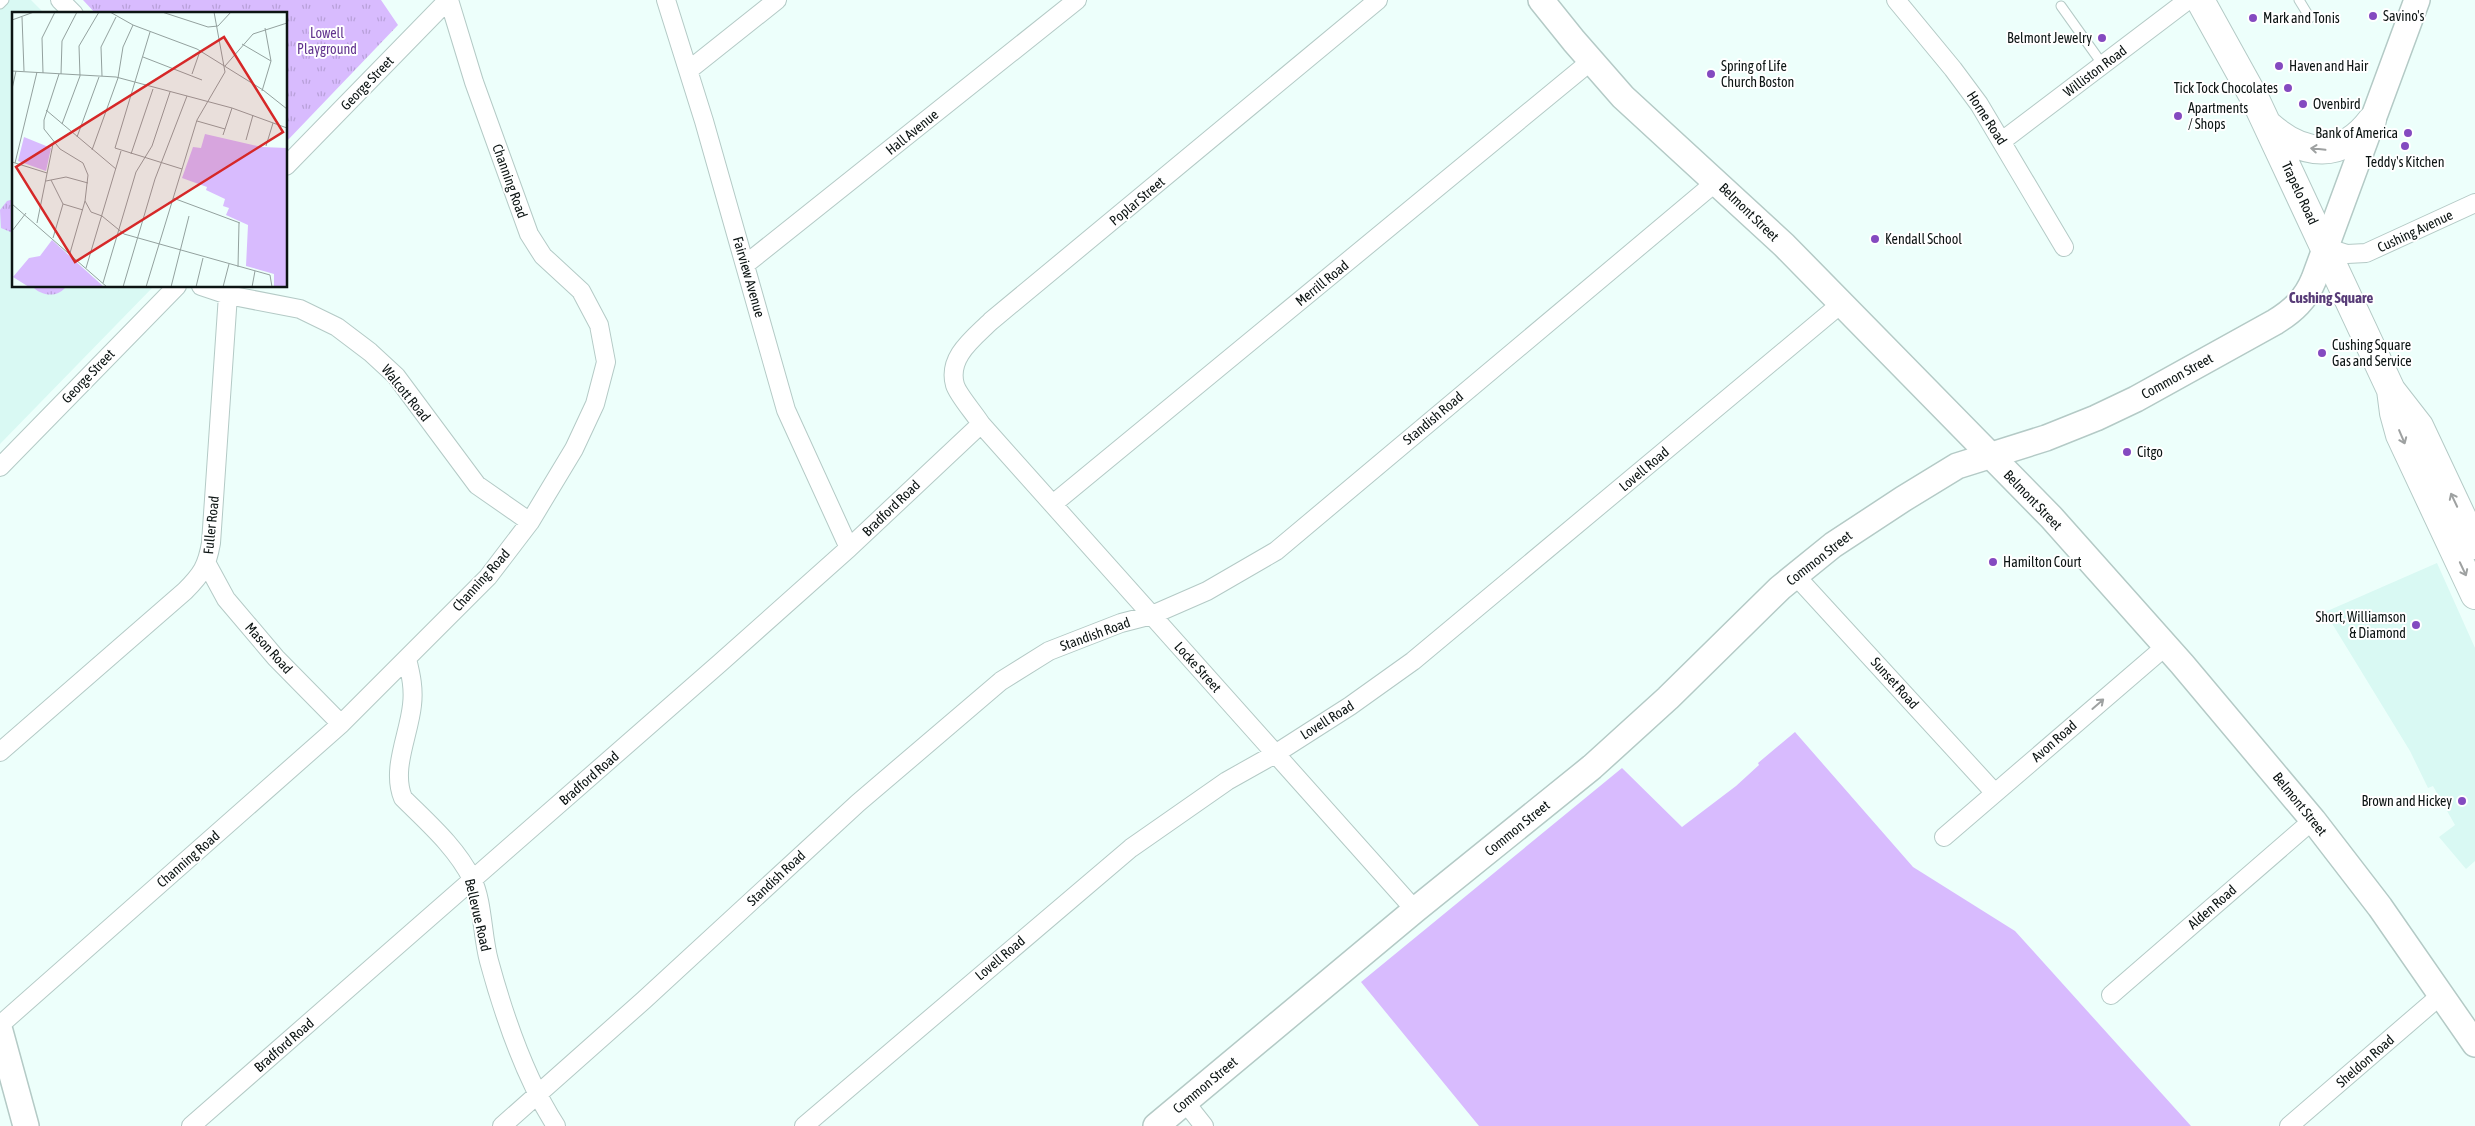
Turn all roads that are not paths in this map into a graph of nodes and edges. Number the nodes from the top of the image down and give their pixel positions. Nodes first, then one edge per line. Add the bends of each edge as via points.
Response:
1 (4, 0) edge
2 (60, 0) edge
3 (448, 0) edge
4 (666, 0) edge
5 (777, 0) edge
6 (1078, 0) edge
7 (1378, 0) edge
8 (1541, 0) edge
9 (1896, 0) edge
10 (2299, 0) edge
11 (2417, 0) edge
12 (2201, 3) edge
13 (0, 4) edge
14 (2061, 6) dead end
15 (72, 12) edge
16 (2310, 18) dead end
17 (1591, 61) junction
18 (2103, 64) junction
19 (689, 70) junction
20 (2372, 120) junction
21 (2268, 125) junction
22 (2002, 141) junction
23 (288, 164) edge
24 (1717, 181) junction
25 (2475, 203) edge
26 (2064, 247) dead end
27 (2325, 247) junction
28 (746, 264) junction
29 (175, 288) edge
30 (207, 288) edge
31 (228, 295) junction
32 (1842, 303) junction
33 (2391, 390) junction
34 (981, 424) junction
35 (1990, 455) junction
36 (0, 466) edge
37 (1053, 504) junction
38 (530, 522) junction
39 (2475, 544) edge
40 (849, 548) junction
41 (207, 564) junction
42 (1795, 575) junction
43 (2475, 595) edge
44 (1152, 614) junction
45 (2166, 646) junction
46 (407, 659) junction
47 (341, 724) junction
48 (0, 752) edge
49 (1276, 754) junction
50 (1994, 792) junction
51 (2313, 820) junction
52 (1944, 837) dead end
53 (473, 881) junction
54 (1415, 910) junction
55 (2111, 995) dead end
56 (2441, 995) junction
57 (0, 1024) edge
58 (0, 1031) edge
59 (2475, 1044) edge
60 (537, 1096) junction
61 (1185, 1102) junction
62 (26, 1126) edge
63 (191, 1126) edge
64 (502, 1126) edge
65 (556, 1126) edge
66 (804, 1126) edge
67 (1156, 1126) edge
68 (1204, 1126) edge
69 (2289, 1126) edge

1 - 13 lane
2 - 15 street
3 - 23 street, George Street
3 - 38 street, Channing Road via 529,234 543,256 581,291 599,325 606,362 595,404 574,449
4 - 19 street, Fairview Avenue
5 - 19 street
6 - 28 street, Hall Avenue
7 - 34 street, Poplar Street via 964,346 955,364 955,386
8 - 17 main road, Belmont Street
9 - 22 street, Horne Road via 1958,74
10 - 16 lane
11 - 20 main road, Common Street
12 - 18 street, Williston Road
12 - 21 main road, Trapelo Road
14 - 18 lane
17 - 24 main road, Belmont Street via 1642,116
17 - 37 street, Merrill Road
18 - 22 street, Williston Road
19 - 28 street, Fairview Avenue
20 -> 21 main road via 2351,142 2324,150 2296,144
20 - 27 main road, Common Street
21 - 27 main road, Trapelo Road
22 - 26 street, Horne Road
24 - 32 main road, Belmont Street
24 - 44 street, Standish Road via 1276,551 1208,591
25 - 27 street, Cushing Avenue via 2366,253 2347,254
27 - 33 main road, Trapelo Road
27 - 35 main road, Common Street via 2305,296 2283,317 2111,411 2046,438
28 - 40 street, Fairview Avenue via 786,410
29 - 36 street, George Street
30 - 31 street
31 - 38 street, Walcott Road via 300,309 337,327 396,376 476,485
31 - 41 street, Fuller Road
32 - 35 main road, Belmont Street
32 - 49 street, Lovell Road via 1413,660
39 -> 33 main road, Trapelo Road via 2419,426
33 -> 43 main road, Trapelo Road via 2400,434
34 - 37 street, Locke Street
34 - 40 street, Bradford Road
35 - 42 main road, Common Street via 1957,466 1903,498 1845,536
35 - 45 main road, Belmont Street via 2051,517
37 - 44 street, Locke Street
38 - 46 street, Channing Road via 488,578
40 - 53 street, Bradford Road
41 - 47 street, Mason Road via 226,599 276,658
41 - 48 street, Fuller Road via 185,590
42 - 50 street, Sunset Road
42 - 54 main road, Common Street via 1612,750
44 - 49 street, Locke Street
44 - 60 street, Standish Road via 1049,651 1001,681 858,803
50 -> 45 street, Avon Road
45 - 51 main road, Belmont Street
46 - 47 street, Channing Road
46 - 53 street, Bellevue Road via 414,684 398,787 403,798 457,853
47 - 57 street, Channing Road
49 - 54 street, Locke Street
49 - 66 street, Lovell Road via 1227,781 1130,848
50 - 52 street, Avon Road
51 - 55 street, Alden Road
51 - 56 main road, Belmont Street via 2380,907
53 - 60 street, Bellevue Road via 489,960
53 - 63 street, Bradford Road
54 - 61 main road, Common Street
56 - 59 main road, Belmont Street
56 - 69 street, Sheldon Road
58 - 62 main road
60 - 64 street, Standish Road
60 - 65 street, Bellevue Road
61 - 67 main road, Common Street
61 - 68 street

